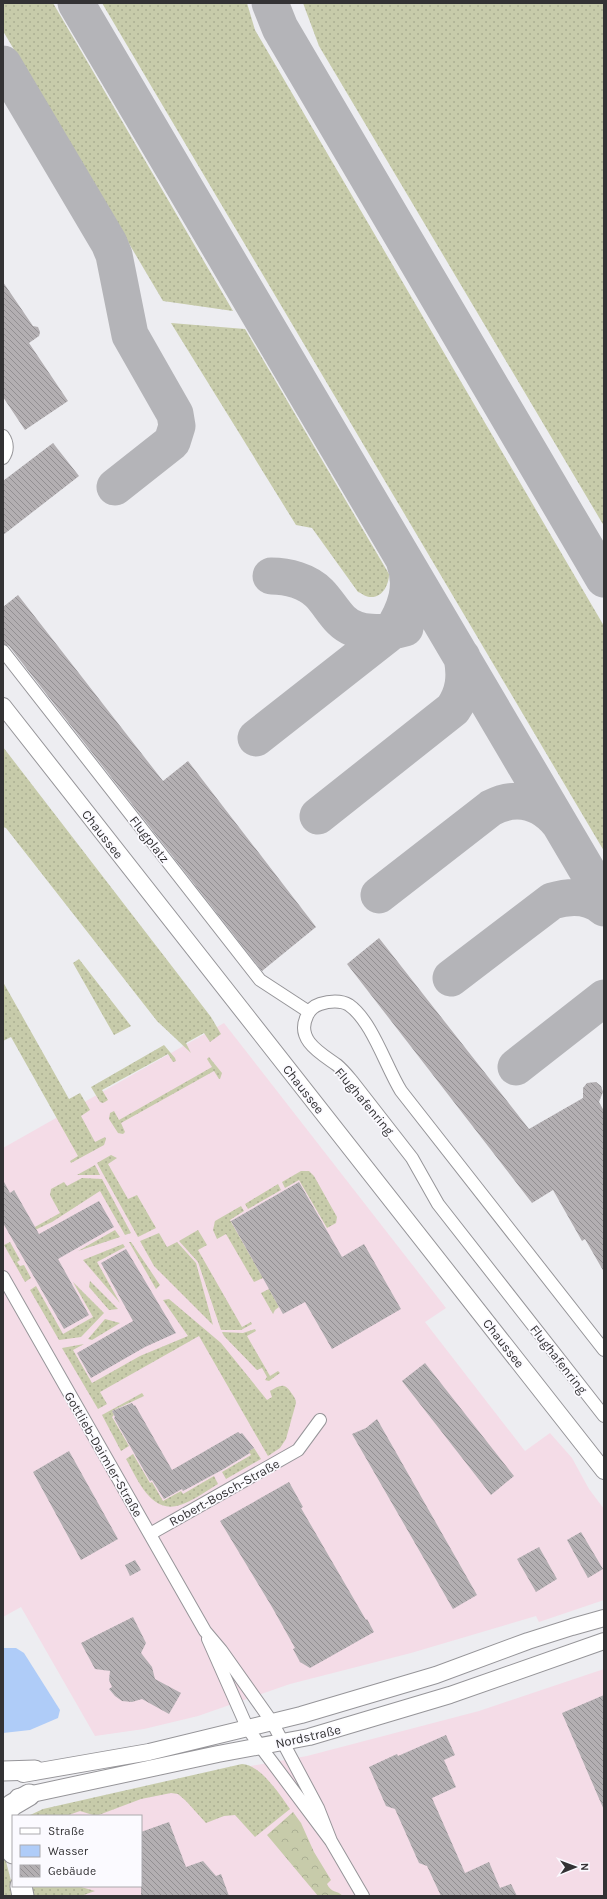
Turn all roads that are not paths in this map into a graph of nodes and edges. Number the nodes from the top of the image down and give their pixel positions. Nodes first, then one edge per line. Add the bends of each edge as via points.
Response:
1 (3, 436) edge
2 (3, 458) edge
3 (3, 651) edge
4 (3, 706) edge
5 (309, 1012) junction
6 (3, 1277) edge
7 (604, 1350) edge
8 (604, 1416) edge
9 (320, 1420) dead end
10 (604, 1471) edge
11 (150, 1534) junction
12 (601, 1618) edge
13 (205, 1631) junction
14 (604, 1641) edge
15 (272, 1722) junction
16 (248, 1727) junction
17 (283, 1742) junction
18 (260, 1746) junction
19 (35, 1770) junction
20 (3, 1771) edge
21 (3, 1780) edge
22 (29, 1795) joint
23 (4, 1808) edge
24 (331, 1841) junction
25 (12, 1848) edge
26 (363, 1896) edge

1 - 2 street via 7,441
3 - 5 street, Flugplatz via 260,980
4 - 10 main road, Chaussee
5 - 7 street via 318,1004 339,1001 350,1005 357,1012 376,1042 401,1091
5 - 8 street, Flughafenring via 304,1029 311,1045 342,1069 352,1081 412,1158 438,1204
6 - 11 street, Gottlieb-Daimler-Straße
9 - 11 street, Robert-Bosch-Straße via 298,1450
11 - 13 street, Gottlieb-Daimler-Straße
12 - 15 main road, Nordstraße via 528,1641 436,1675
13 - 15 street, Gottlieb-Daimler-Straße
13 - 16 street, Gottlieb-Daimler-Straße
14 - 17 main road, Nordstraße via 436,1699 309,1738
15 - 16 main road, Nordstraße
15 - 17 street, Gottlieb-Daimler-Straße
16 - 18 street, Gottlieb-Daimler-Straße
16 - 19 main road, Nordstraße via 149,1752
17 - 18 main road, Nordstraße
17 - 24 street, Gottlieb-Daimler-Straße via 318,1808
18 - 22 main road, Nordstraße
18 - 24 street, Gottlieb-Daimler-Straße
19 - 20 highway
19 - 21 main road, Nordstraße
22 - 23 highway
23 - 25 highway
24 - 26 street

